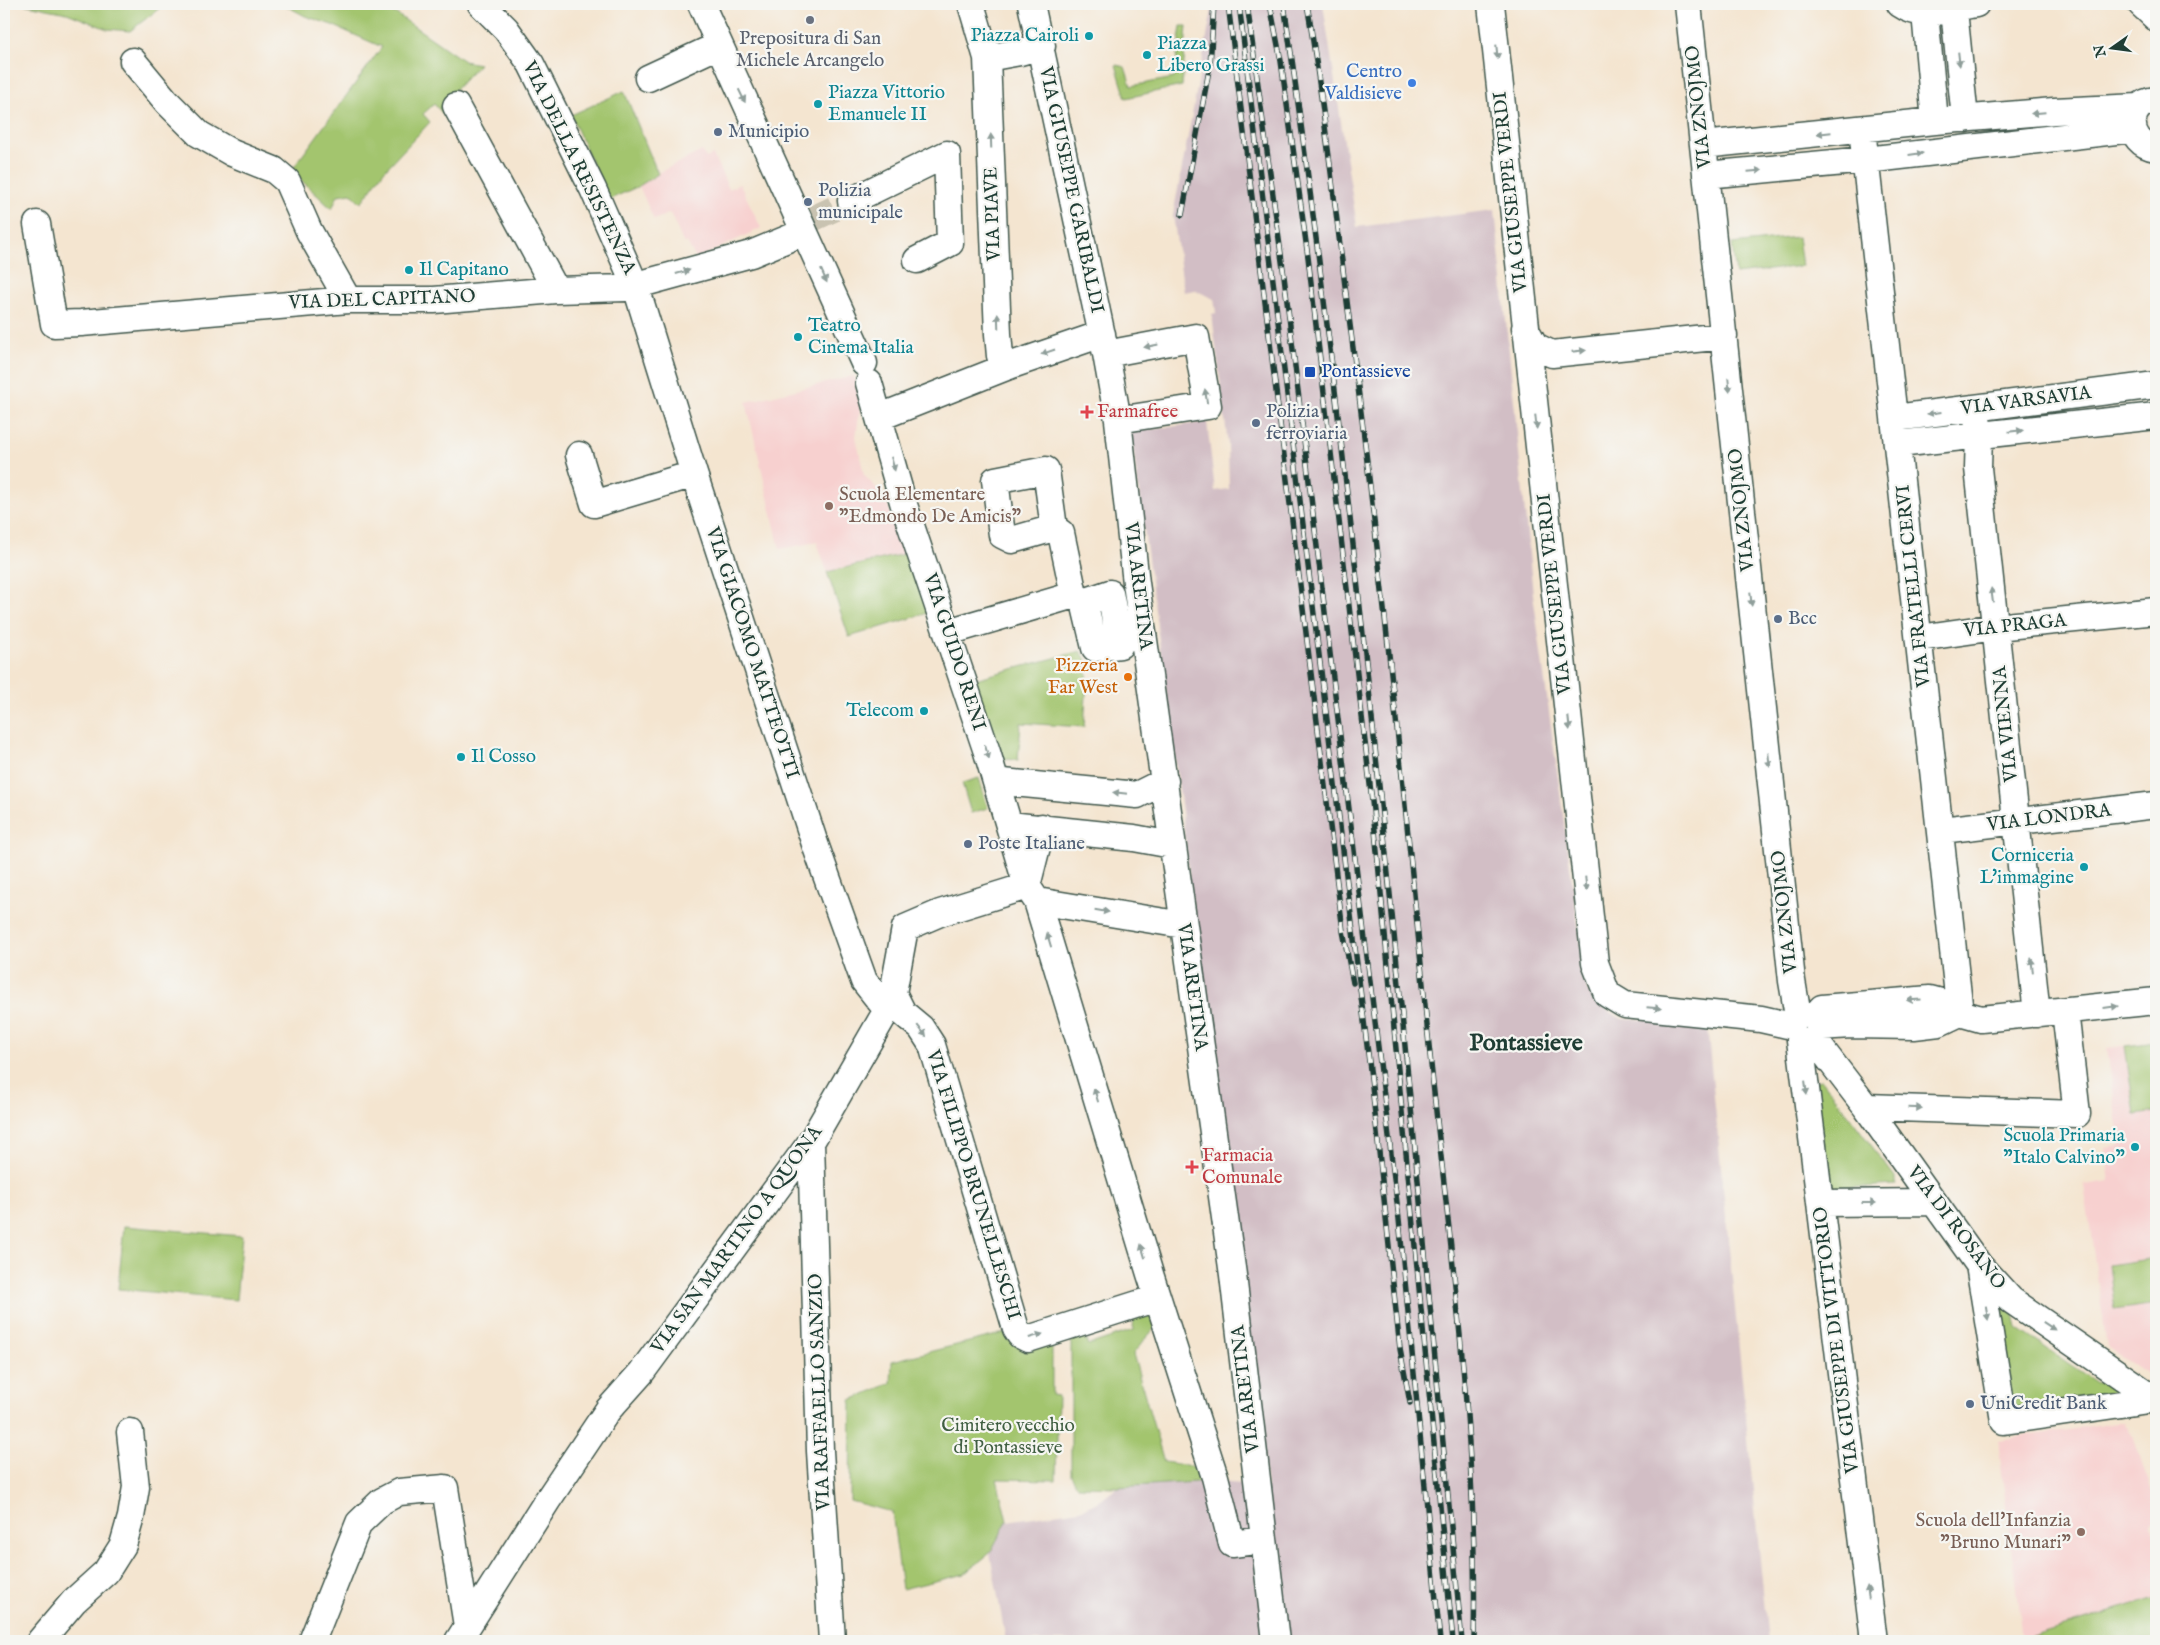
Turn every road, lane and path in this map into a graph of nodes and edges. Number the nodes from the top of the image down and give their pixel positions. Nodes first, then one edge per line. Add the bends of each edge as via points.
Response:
1 (481, 4) edge
2 (701, 4) edge
3 (971, 4) edge
4 (1032, 4) edge
5 (1491, 4) edge
6 (1688, 4) edge
7 (1900, 4) edge
8 (2142, 4) edge
9 (1965, 7) edge
10 (1925, 13) junction
11 (2156, 18) edge
12 (719, 45) junction
13 (1042, 46) junction
14 (987, 58) junction
15 (132, 61) dead end
16 (648, 78) dead end
17 (456, 106) dead end
18 (2143, 112) edge
19 (1965, 119) junction
20 (1935, 121) junction
21 (2078, 123) junction
22 (1862, 129) junction
23 (1703, 145) junction
24 (2156, 152) edge
25 (1866, 160) junction
26 (1706, 175) junction
27 (851, 201) tunnel mouth
28 (37, 224) dead end
29 (805, 225) junction
30 (917, 260) dead end
31 (636, 287) junction
32 (556, 290) junction
33 (348, 300) junction
34 (1525, 328) junction
35 (1724, 336) junction
36 (1104, 344) junction
37 (1552, 354) junction
38 (1009, 366) junction
39 (1530, 374) junction
40 (2156, 385) edge
41 (2102, 392) junction
42 (1976, 408) junction
43 (2156, 416) edge
44 (880, 417) junction
45 (1895, 418) junction
46 (1118, 420) junction
47 (2106, 421) junction
48 (1979, 434) junction
49 (1898, 444) junction
50 (579, 455) dead end
51 (694, 474) junction
52 (1054, 528) dead end
53 (2156, 611) edge
54 (1996, 627) junction
55 (948, 632) junction
56 (1919, 638) junction
57 (1165, 781) junction
58 (997, 784) junction
59 (2144, 806) edge
60 (2015, 821) junction
61 (1009, 825) junction
62 (1042, 827) junction
63 (1941, 830) junction
64 (1172, 845) junction
65 (1032, 894) junction
66 (1183, 925) junction
67 (2156, 1001) edge
68 (890, 1002) junction
69 (2065, 1011) junction
70 (1960, 1013) junction
71 (2037, 1014) junction
72 (1806, 1027) junction
73 (1866, 1107) junction
74 (811, 1142) junction
75 (1934, 1202) junction
76 (1820, 1203) junction
77 (1978, 1265) junction
78 (1157, 1298) junction
79 (2156, 1400) edge
80 (130, 1432) dead end
81 (1264, 1540) junction
82 (463, 1634) edge
83 (40, 1641) edge
84 (312, 1641) edge
85 (832, 1641) edge
86 (1276, 1641) edge
87 (1874, 1641) edge

1 - 31 street, VIA DELLA RESISTENZA via 506,29 531,64
2 - 12 street, VIA GUIDO RENI
3 - 14 street, VIA PIAVE
4 - 13 street, VIA GIUSEPPE GARIBALDI
5 -> 34 street, VIA GIUSEPPE VERDI
6 - 23 street, VIA ZNOJMO
7 - 10 street via 1909,10
8 - 11 street
9 - 10 street
9 -> 19 street
10 - 20 street
12 - 16 street
12 -> 29 street, VIA GUIDO RENI
13 - 14 street
13 - 36 street, VIA GIUSEPPE GARIBALDI
38 -> 14 street, VIA PIAVE via 1000,356 998,334
15 - 33 street via 200,134 232,153 274,170 287,181 309,231
17 - 32 street
18 - 21 street
18 - 24 street via 2136,137
19 - 20 street
21 -> 19 street
20 - 22 street
25 -> 21 street
22 -> 23 street
22 - 25 street, VIA FRATELLI CERVI
23 - 26 street, VIA ZNOJMO
26 -> 25 street
25 - 45 street, VIA FRATELLI CERVI
26 - 35 street, VIA ZNOJMO
27 - 30 street via 947,154 950,243
28 - 33 street, VIA DEL CAPITANO via 54,324
31 -> 29 street, VIA DEL CAPITANO via 751,254
29 -> 44 street, VIA GUIDO RENI via 867,373
31 - 32 street, VIA DEL CAPITANO
31 - 51 street, VIA GIACOMO MATTEOTTI
32 - 33 street, VIA DEL CAPITANO via 434,300
34 - 37 street via 1535,346
34 - 39 street, VIA GIUSEPPE VERDI
37 -> 35 street
35 -> 72 street, VIA ZNOJMO via 1792,981
36 -> 38 street
36 - 46 street, VIA ARETINA
46 -> 36 street via 1208,406 1196,337
37 - 39 street via 1538,362
38 - 44 street
39 -> 72 street, VIA GIUSEPPE VERDI via 1595,962 1607,994 1625,1005
40 - 41 street, VIA VARSAVIA
41 - 42 street, VIA VARSAVIA
41 - 47 street
42 -> 45 street, VIA VARSAVIA
42 - 48 street, VIA VIENNA
43 - 47 street, VIA VARSAVIA
44 -> 55 street, VIA GUIDO RENI via 903,502
45 - 49 street, VIA FRATELLI CERVI
46 - 57 street, VIA ARETINA via 1136,583
48 -> 47 street, VIA VARSAVIA
48 - 49 street, VIA VARSAVIA
54 -> 48 street, VIA VIENNA via 1978,468
49 - 56 street, VIA FRATELLI CERVI
50 - 51 street via 594,504
51 - 68 street, VIA GIACOMO MATTEOTTI via 815,844 864,981
52 - 55 street via 1061,533 1079,599
53 - 54 street, VIA PRAGA
54 - 56 street, VIA PRAGA
54 - 60 street, VIA VIENNA
55 -> 58 street, VIA GUIDO RENI
56 - 63 street, VIA FRATELLI CERVI
57 -> 58 street via 1137,795
57 - 64 street, VIA ARETINA
58 - 61 street, VIA GUIDO RENI
59 - 60 street, VIA LONDRA
60 - 63 street, VIA LONDRA
71 -> 60 street, VIA VIENNA
61 - 62 street
61 - 65 street, VIA GUIDO RENI
62 - 64 street
62 - 65 street
63 - 70 street, VIA FRATELLI CERVI
64 - 66 street, VIA ARETINA
65 -> 66 street
65 - 68 street, VIA SAN MARTINO A QUONA via 940,913 905,928
78 -> 65 street, VIA GUIDO RENI
66 - 81 street, VIA ARETINA via 1233,1275
69 -> 67 street
68 - 74 street, VIA SAN MARTINO A QUONA
68 -> 78 street, VIA FILIPPO BRUNELLESCHI via 921,1028 932,1045 1020,1335 1028,1339
69 - 71 street
73 -> 69 street via 2077,1114
70 - 71 street via 1981,1019
70 - 72 street, VIA GIUSEPPE VERDI via 1939,1023 1914,1026
72 - 73 street, VIA DI ROSANO
72 -> 76 street, VIA GIUSEPPE DI VITTORIO
73 - 75 street, VIA DI ROSANO
74 - 82 street, VIA SAN MARTINO A QUONA via 641,1373 608,1410
74 - 85 street, VIA RAFFAELLO SANZIO via 820,1451
76 -> 75 street
75 - 77 street, VIA DI ROSANO
87 -> 76 street, VIA GIUSEPPE DI VITTORIO
77 -> 79 street, VIA DI ROSANO via 2012,1300
77 -> 79 street via 2004,1421
78 - 81 street, VIA GUIDO RENI via 1215,1477 1232,1544
80 - 83 street via 136,1487 123,1545 106,1572 74,1601
81 - 86 street, VIA ARETINA
82 - 84 street via 445,1488 436,1488 400,1492 382,1501 359,1523

